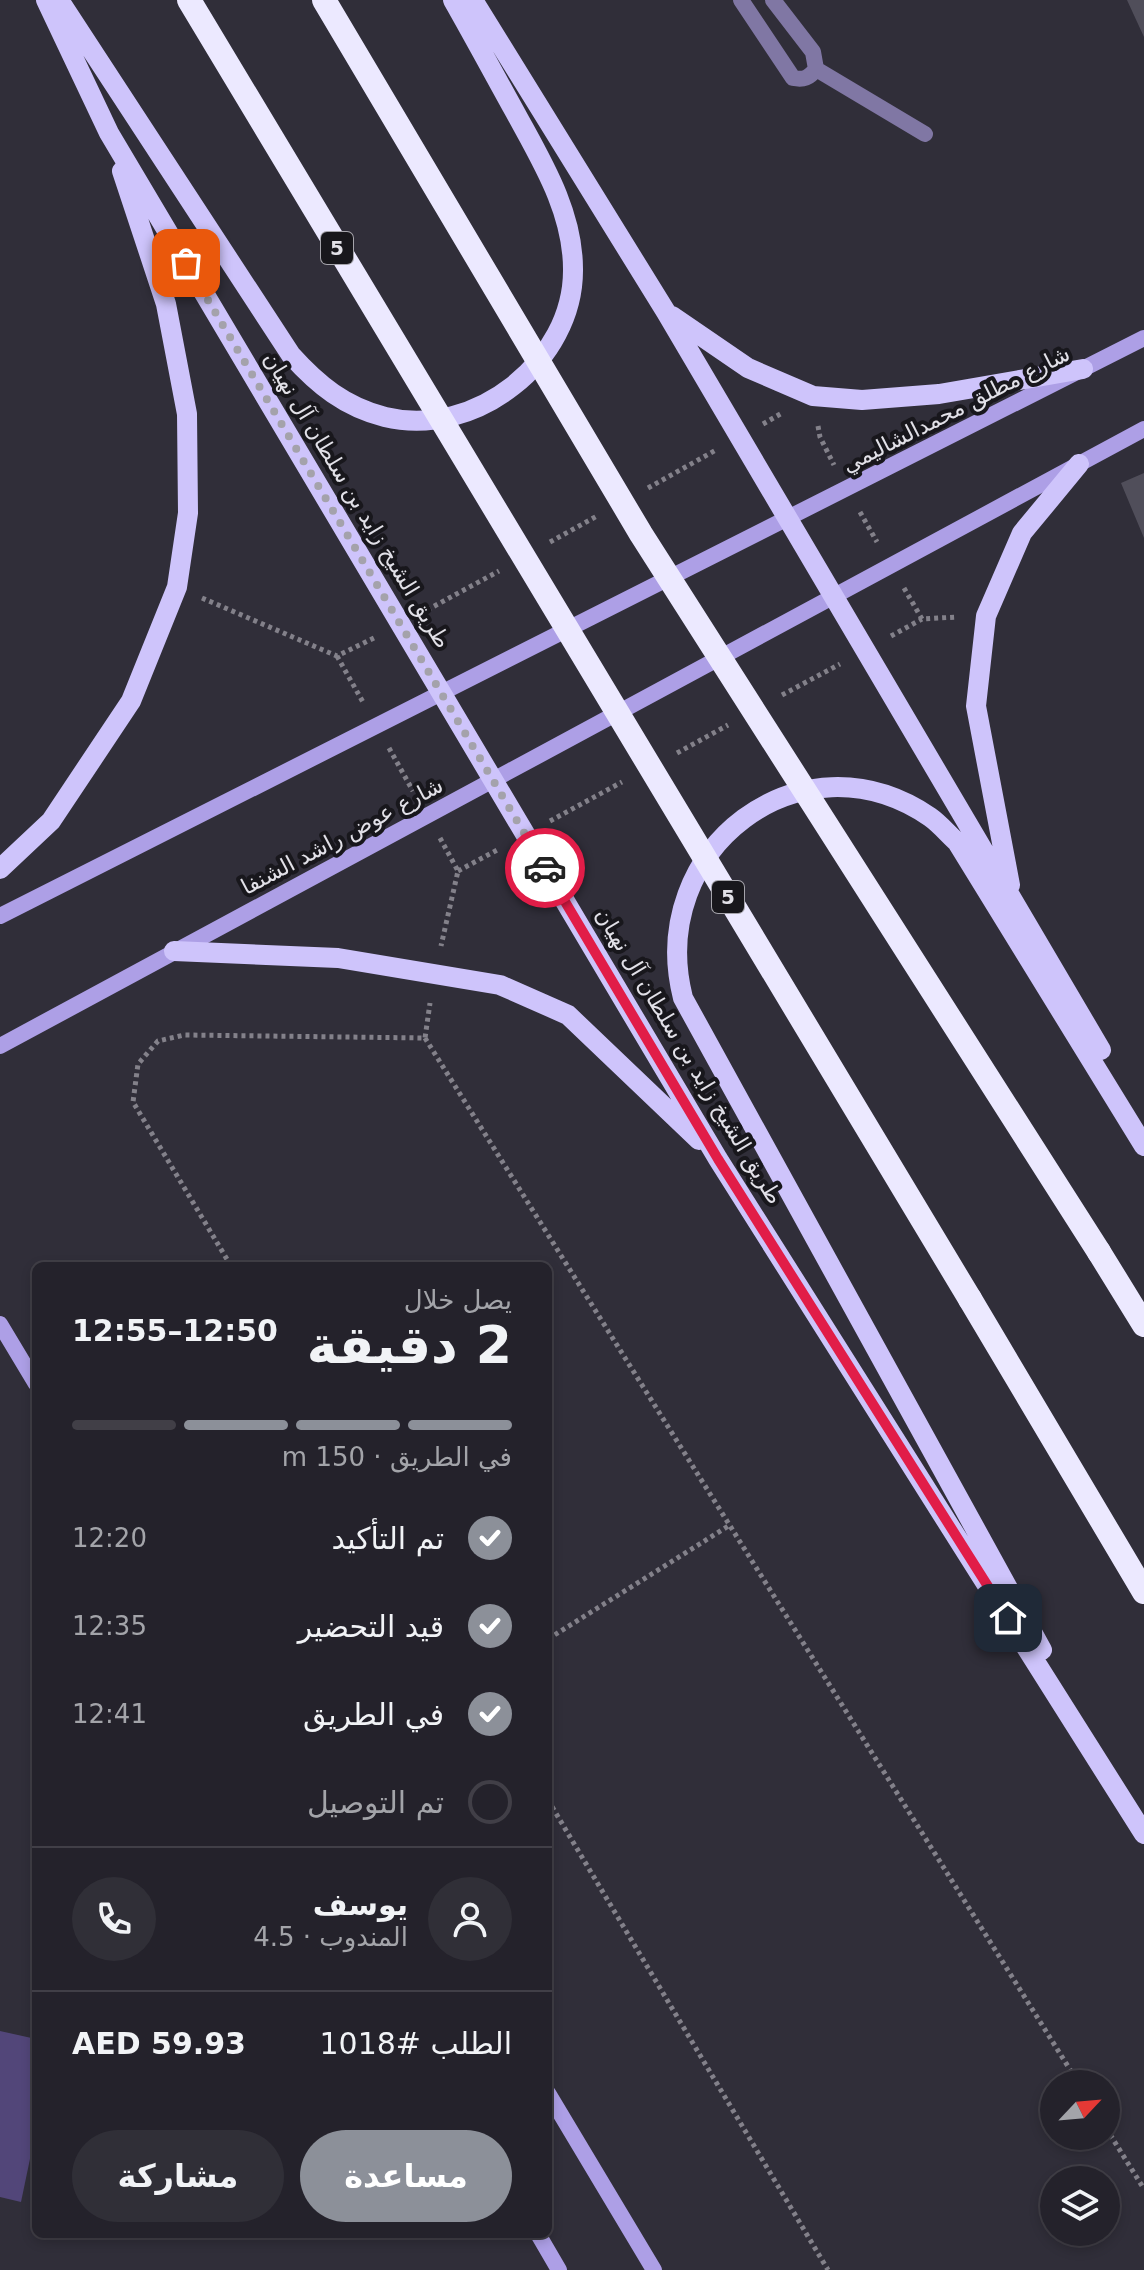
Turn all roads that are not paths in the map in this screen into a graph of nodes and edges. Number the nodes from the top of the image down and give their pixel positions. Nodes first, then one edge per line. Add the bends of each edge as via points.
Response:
1 (46, 0) edge
2 (59, 0) edge
3 (189, 0) edge
4 (324, 0) edge
5 (453, 0) edge
6 (473, 0) edge
7 (741, 0) edge
8 (773, 0) edge
9 (816, 69) junction
10 (109, 133) junction
11 (925, 134) dead end
12 (666, 312) junction
13 (1144, 338) edge
14 (1083, 369) junction
15 (1144, 429) edge
16 (1079, 464) junction
17 (787, 519) junction
18 (833, 596) junction
19 (442, 694) junction
20 (493, 780) junction
21 (0, 869) edge
22 (1013, 901) junction
23 (0, 916) edge
24 (174, 951) junction
25 (0, 1046) edge
26 (1144, 1124) edge
27 (1144, 1146) edge
28 (718, 1159) junction
29 (0, 1324) edge
30 (1144, 1325) edge
31 (32, 1377) edge
32 (1144, 1592) edge
33 (1144, 1834) edge
34 (552, 2100) edge
35 (540, 2238) edge
36 (559, 2270) edge
37 (654, 2270) edge

1 - 10 main road, طريق الشيخ زايد بن سلطان آل نهيان
2 - 5 main road via 291,355 318,385 350,405 386,417 423,421 467,413 514,387 550,347 565,313 573,269 563,209 550,176
3 - 32 highway, 5, bridge
4 - 30 highway, bridge via 641,534
6 - 12 main road
7 - 9 street via 793,78 810,77
8 - 9 street via 813,52
9 - 11 street
10 - 19 main road, طريق الشيخ زايد بن سلطان آل نهيان
10 - 21 main road via 166,304 187,414 188,513 177,587 131,701 51,821
12 - 14 main road via 748,368 813,396 862,400 939,394
12 - 17 main road
13 - 14 main road, شارع مطلق محمدالشاليمي
14 - 17 main road, شارع مطلق محمدالشاليمي
15 - 16 main road
16 - 18 main road
16 - 22 main road via 1022,533 986,616 976,706
17 - 18 main road
17 - 19 main road, شارع مطلق محمدالشاليمي
18 - 20 main road, شارع عوض راشد الشنفا
18 - 22 main road
19 - 20 main road, طريق الشيخ زايد بن سلطان آل نهيان
19 - 23 main road
20 - 24 main road, شارع عوض راشد الشنفا
20 - 28 main road, طريق الشيخ زايد بن سلطان آل نهيان
22 - 26 main road
24 - 25 main road, شارع عوض راشد الشنفا
24 - 28 main road via 338,958 500,985 568,1015
27 - 33 main road via 957,842 931,818 877,793 812,790 749,814 717,841 694,873 679,913 675,957 683,998
28 - 33 main road, طريق الشيخ زايد بن سلطان آل نهيان
29 - 31 main road
34 - 37 main road
35 - 36 main road

